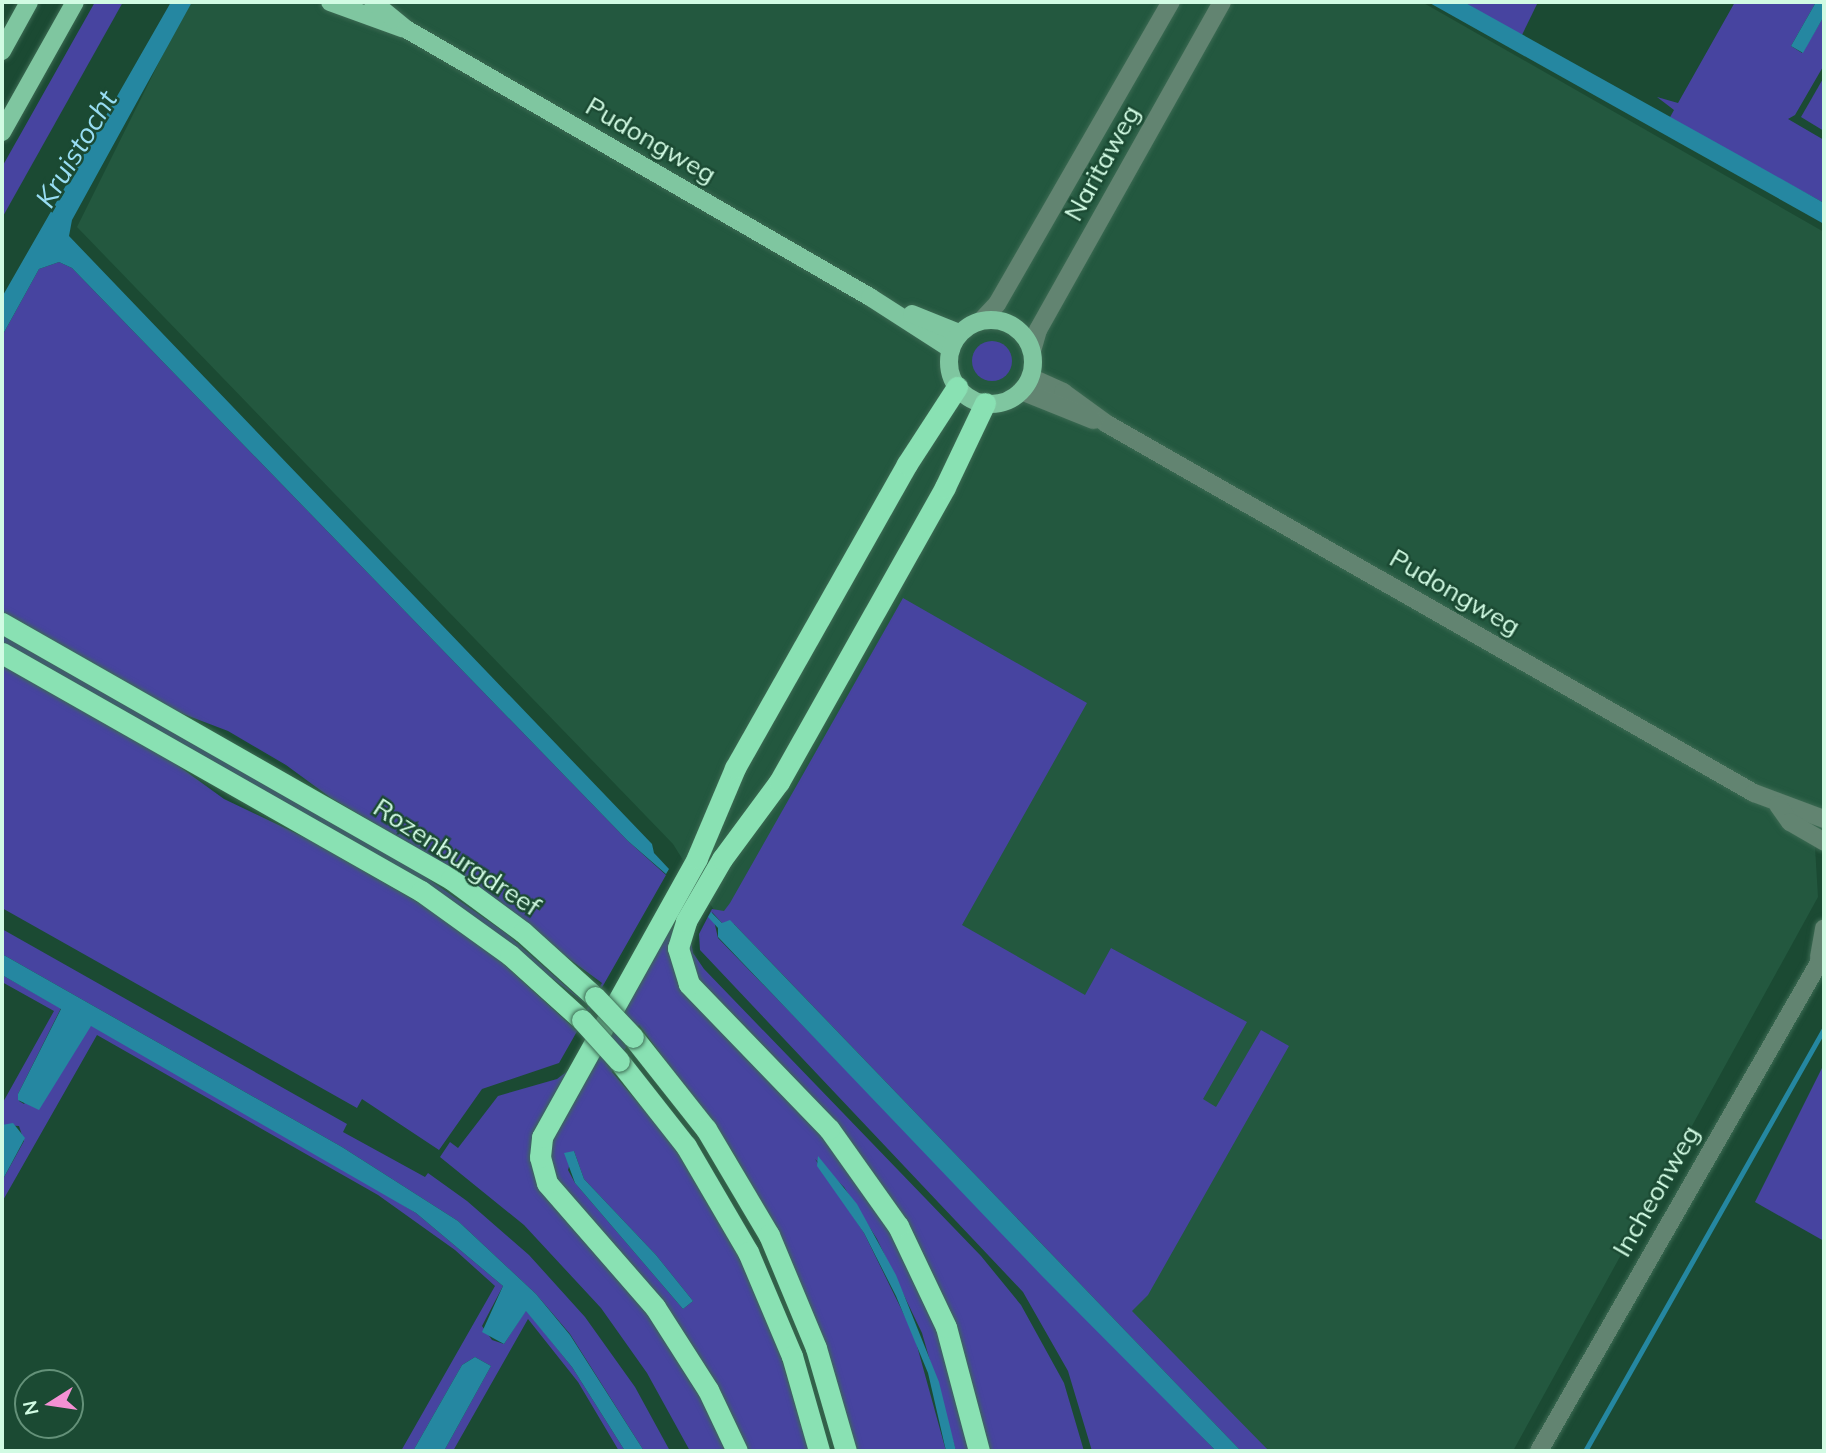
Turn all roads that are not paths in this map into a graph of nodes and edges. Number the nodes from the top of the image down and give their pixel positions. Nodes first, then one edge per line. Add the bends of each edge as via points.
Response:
1 (29, 2) edge
2 (75, 2) edge
3 (330, 2) edge
4 (373, 2) edge
5 (1171, 2) edge
6 (1222, 2) edge
7 (406, 29) junction
8 (2, 51) edge
9 (2, 132) edge
10 (982, 320) junction
11 (955, 341) junction
12 (1032, 351) junction
13 (1026, 384) junction
14 (957, 387) junction
15 (985, 403) junction
16 (2, 623) edge
17 (2, 653) edge
18 (1778, 804) junction
19 (1824, 819) edge
20 (1824, 842) edge
21 (1824, 928) edge
22 (1822, 956) edge
23 (737, 1451) edge
24 (819, 1451) edge
25 (846, 1451) edge
26 (979, 1451) edge
27 (1539, 1451) edge

1 - 8 main road
2 - 9 main road
3 - 7 main road, Pudongweg
4 - 7 main road, Pudongweg
5 - 10 street, Naritaweg via 997,304
6 - 12 street, Naritaweg via 1038,330
7 - 11 main road, Pudongweg via 870,297
10 - 11 main road
10 - 12 main road via 1007,323 1027,340
11 - 14 main road via 951,375
12 - 13 main road
13 - 15 main road via 1011,399
13 - 18 street, Pudongweg via 1107,425
14 - 15 main road
14 - 23 highway via 907,464 735,768 697,859 548,1121 540,1149 547,1183 662,1317 708,1390
15 - 26 highway via 945,487 779,782 726,853 680,935 683,975 829,1129 892,1217 946,1327
16 - 25 highway, Rozenburgdreef, bridge via 451,880 523,932 595,997 706,1129 769,1235 816,1348
17 - 24 highway, Rozenburgdreef, bridge via 421,891 510,954 582,1020 686,1146 748,1252 792,1356
18 - 19 street, Pudongweg
18 - 20 street, Pudongweg via 1790,822
21 - 22 street, Incheonweg
22 - 27 street, Incheonweg

